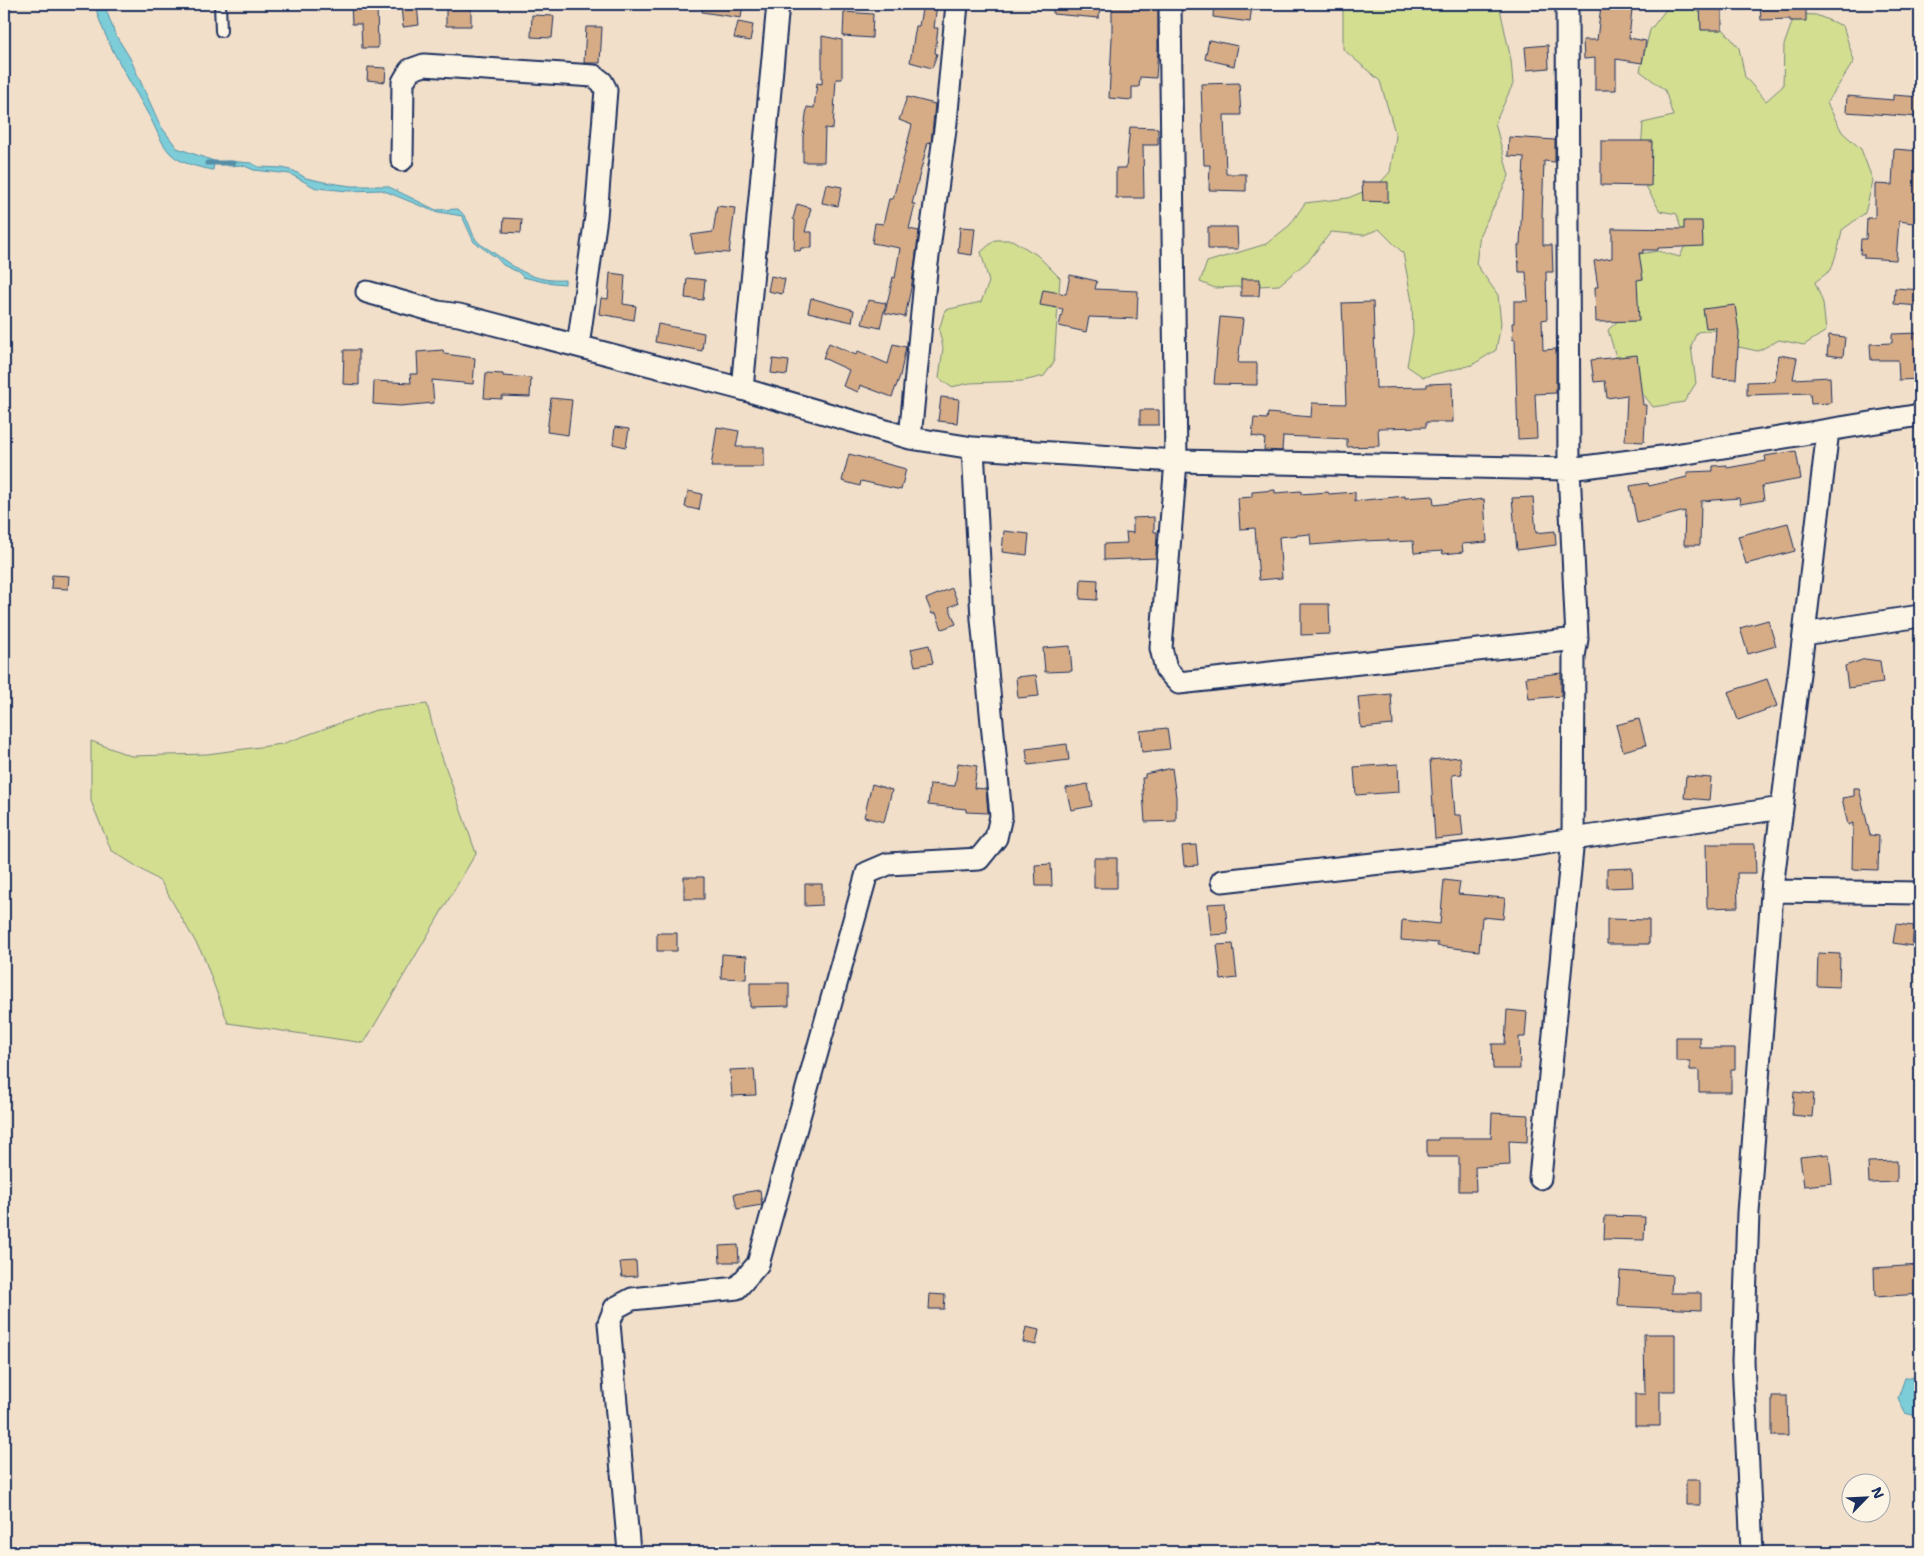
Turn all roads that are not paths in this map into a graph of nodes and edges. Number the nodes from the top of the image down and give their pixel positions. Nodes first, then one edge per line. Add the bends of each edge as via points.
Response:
1 (220, 4) edge
2 (778, 4) edge
3 (957, 4) edge
4 (1170, 4) edge
5 (1567, 4) edge
6 (221, 31) dead end
7 (402, 160) dead end
8 (367, 292) dead end
9 (578, 346) junction
10 (742, 389) junction
11 (1920, 415) edge
12 (1828, 430) junction
13 (910, 438) junction
14 (973, 448) junction
15 (1176, 461) junction
16 (1569, 469) junction
17 (1920, 616) edge
18 (1804, 634) junction
19 (1577, 639) junction
20 (1782, 808) junction
21 (1573, 839) junction
22 (1222, 881) dead end
23 (1772, 891) junction
24 (1920, 894) edge
25 (1540, 1178) dead end
26 (629, 1552) edge
27 (1752, 1552) edge

1 - 6 lane
2 - 10 street
3 - 13 street
4 - 15 street
5 - 16 street
7 - 9 street via 404,82 410,70 424,65 594,76 602,82 606,90 596,217
8 - 9 street
9 - 10 street
10 - 13 street
11 - 12 street
12 - 16 street via 1662,458
12 - 18 street
13 - 14 street
14 - 15 street
14 - 26 street via 982,619 1001,816 996,838 979,859 888,864 867,873 758,1264 737,1288 632,1300 615,1308 609,1324
15 - 16 street
15 - 19 street via 1161,648 1166,669 1179,683
16 - 19 street
17 - 18 street
18 - 20 street
19 - 21 street via 1574,656
20 - 21 street
20 - 23 street
21 - 22 street
21 - 25 street
23 - 24 street
23 - 27 street via 1748,1213 1743,1351

